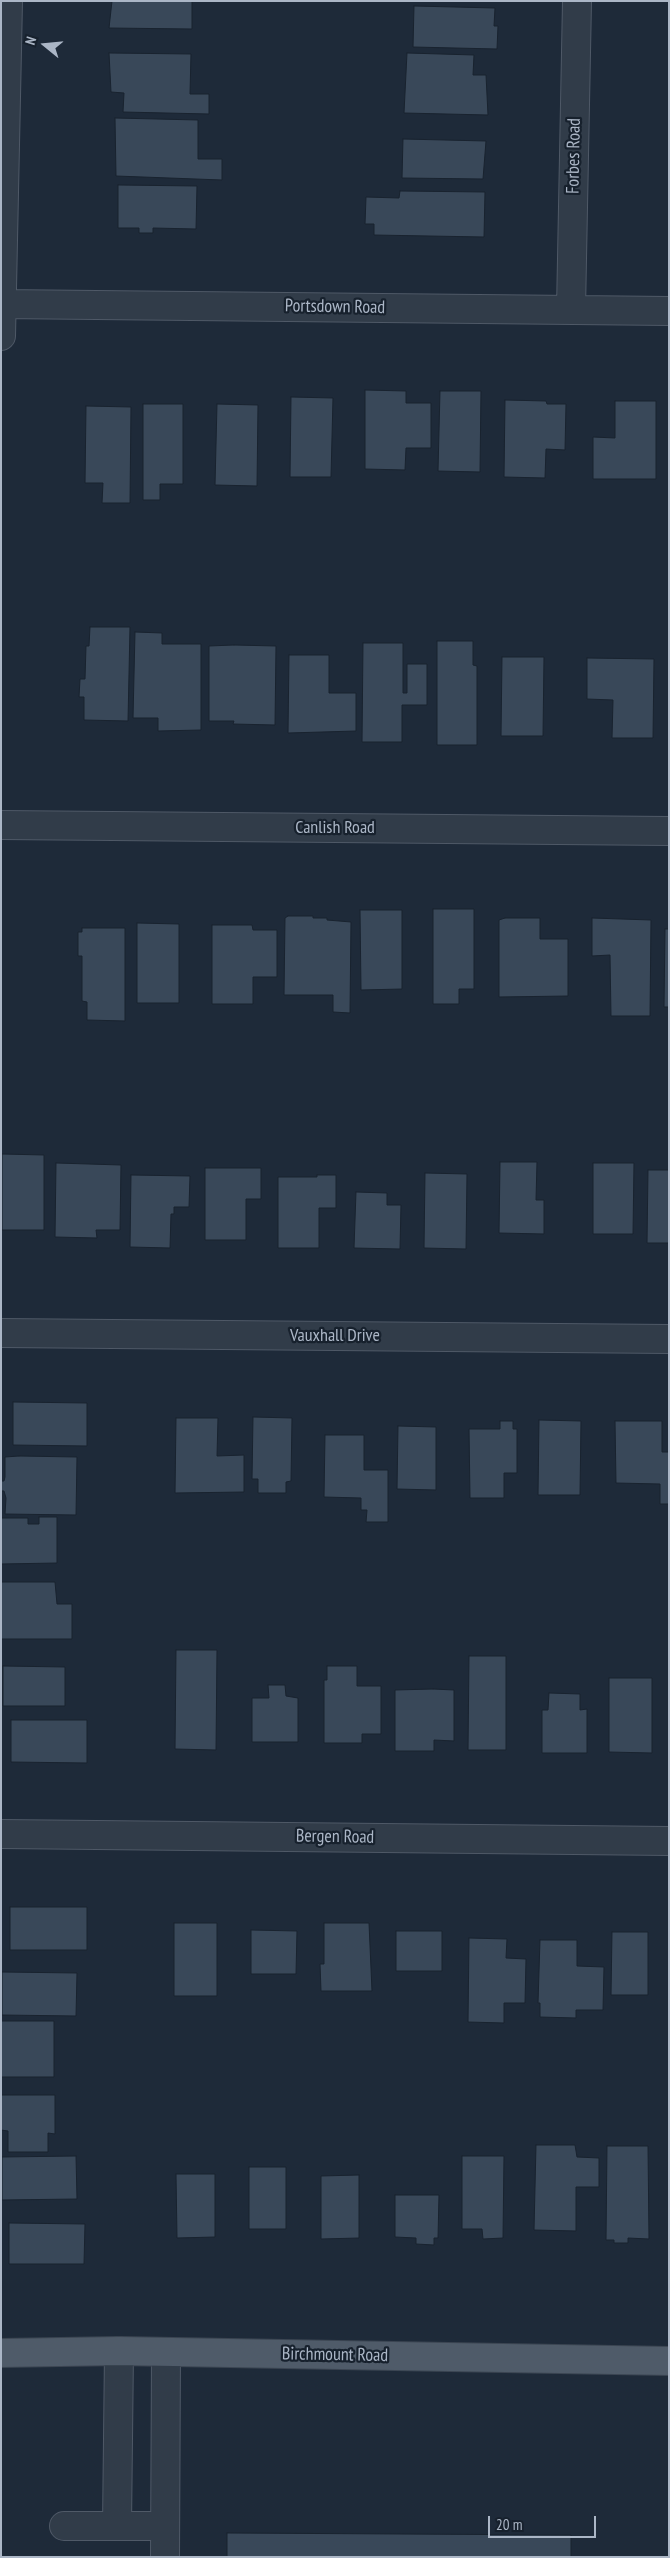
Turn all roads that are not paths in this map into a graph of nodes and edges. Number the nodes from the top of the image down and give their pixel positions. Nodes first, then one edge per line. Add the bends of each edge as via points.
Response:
1 (8, 1) edge
2 (577, 1) edge
3 (2, 304) edge
4 (571, 310) junction
5 (669, 311) edge
6 (1, 336) edge
7 (1, 825) edge
8 (669, 831) edge
9 (1, 1333) edge
10 (669, 1338) edge
11 (1, 1834) edge
12 (669, 1841) edge
13 (119, 2351) junction
14 (166, 2352) junction
15 (1, 2353) edge
16 (669, 2362) edge
17 (64, 2526) dead end
18 (116, 2526) junction
19 (165, 2526) junction
20 (165, 2557) edge

1 - 3 street
2 - 4 street, Forbes Road
3 - 4 street, Portsdown Road
3 - 6 street
4 - 5 street, Portsdown Road
7 - 8 street, Canlish Road
9 - 10 street, Vauxhall Drive
11 - 12 street, Bergen Road
13 - 14 main road, Birchmount Road
13 - 15 main road, Birchmount Road
13 - 18 street
14 - 16 main road, Birchmount Road
14 - 19 street
17 - 18 street
18 - 19 street
19 - 20 street

